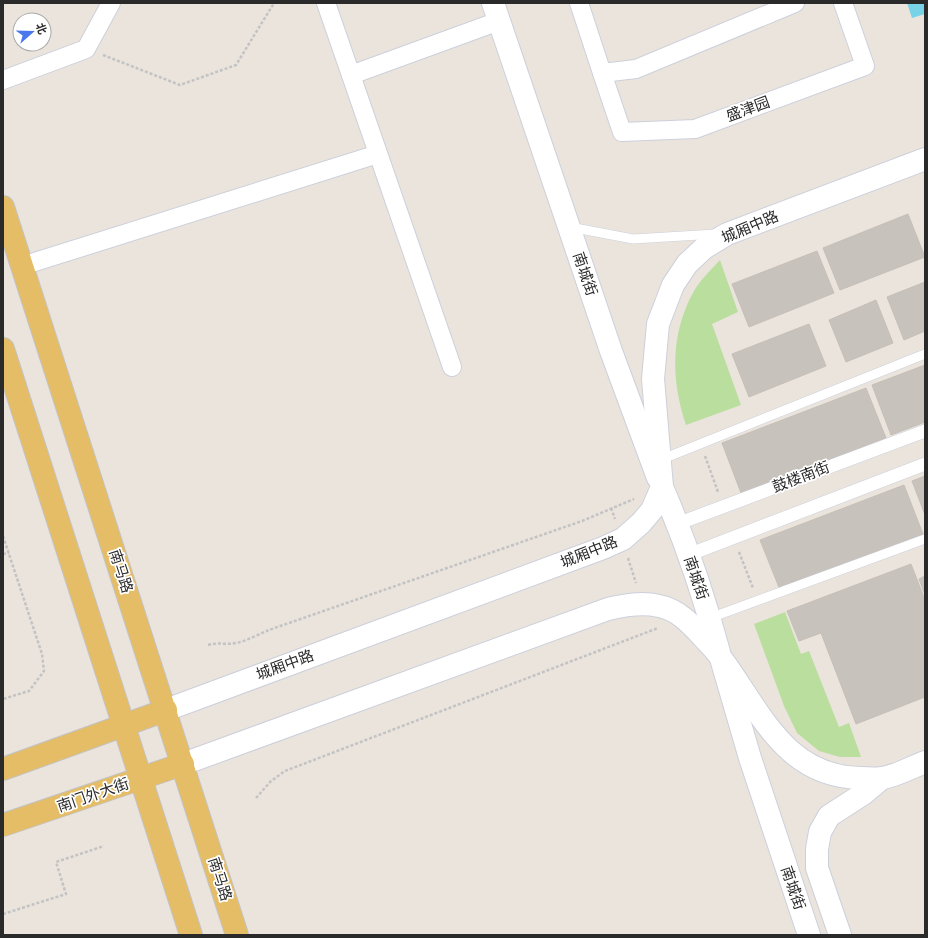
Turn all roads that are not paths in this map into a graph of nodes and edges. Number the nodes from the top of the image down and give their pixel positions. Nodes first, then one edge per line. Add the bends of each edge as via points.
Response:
1 (111, 3) edge
2 (326, 3) edge
3 (579, 3) edge
4 (795, 3) edge
5 (843, 3) edge
6 (758, 10) edge
7 (496, 12) edge
8 (602, 72) junction
9 (351, 75) junction
10 (3, 80) edge
11 (378, 154) junction
12 (925, 159) edge
13 (3, 207) edge
14 (569, 227) junction
15 (727, 234) junction
16 (22, 266) junction
17 (3, 349) edge
18 (925, 354) edge
19 (452, 367) dead end
20 (925, 431) edge
21 (660, 460) junction
22 (925, 464) edge
23 (662, 487) junction
24 (678, 524) junction
25 (925, 539) edge
26 (688, 556) junction
27 (710, 618) junction
28 (721, 657) junction
29 (166, 710) junction
30 (124, 725) junction
31 (925, 762) edge
32 (183, 764) junction
33 (3, 769) edge
34 (141, 778) junction
35 (882, 778) junction
36 (3, 825) edge
37 (191, 935) edge
38 (237, 935) edge
39 (808, 935) edge
40 (840, 935) edge

1 - 10 street via 86,48
2 - 9 street
3 - 8 street, 盛津园
4 - 6 street
5 - 8 street, 盛津园 via 865,66 695,129 622,132
6 - 8 street via 636,69
7 - 9 street
7 - 14 main road, 南城街
9 - 11 street
11 - 16 street
11 - 19 street
12 - 15 main road, 城厢中路
13 - 16 main road, 南马路
14 - 15 lane, 南城街 via 633,239
14 - 23 main road, 南城街
15 - 21 main road, 城厢中路 via 704,248 687,264 673,284 658,324 653,379
16 - 29 main road, 南马路
17 - 30 main road
18 - 21 lane
20 - 24 street, 鼓楼南街
21 - 23 main road, 城厢中路
22 - 26 street
23 - 24 main road, 南城街
23 - 29 main road, 城厢中路 via 652,510 641,524 623,539
24 - 26 main road, 南城街
25 - 27 lane
26 - 27 main road, 南城街
27 - 28 main road, 南城街
28 - 32 main road via 676,613 660,606 626,605 608,609
28 - 35 main road via 762,720 789,750 814,767 842,778
28 - 39 main road, 南城街 via 750,758
29 - 30 main road
29 - 32 main road, 南马路
30 - 33 main road
30 - 34 main road
31 - 35 main road
32 - 34 main road, 南门外大街
32 - 38 main road, 南马路
34 - 36 main road, 南门外大街
34 - 37 main road
35 - 40 main road, 南城街 via 829,816 820,832 816,868

